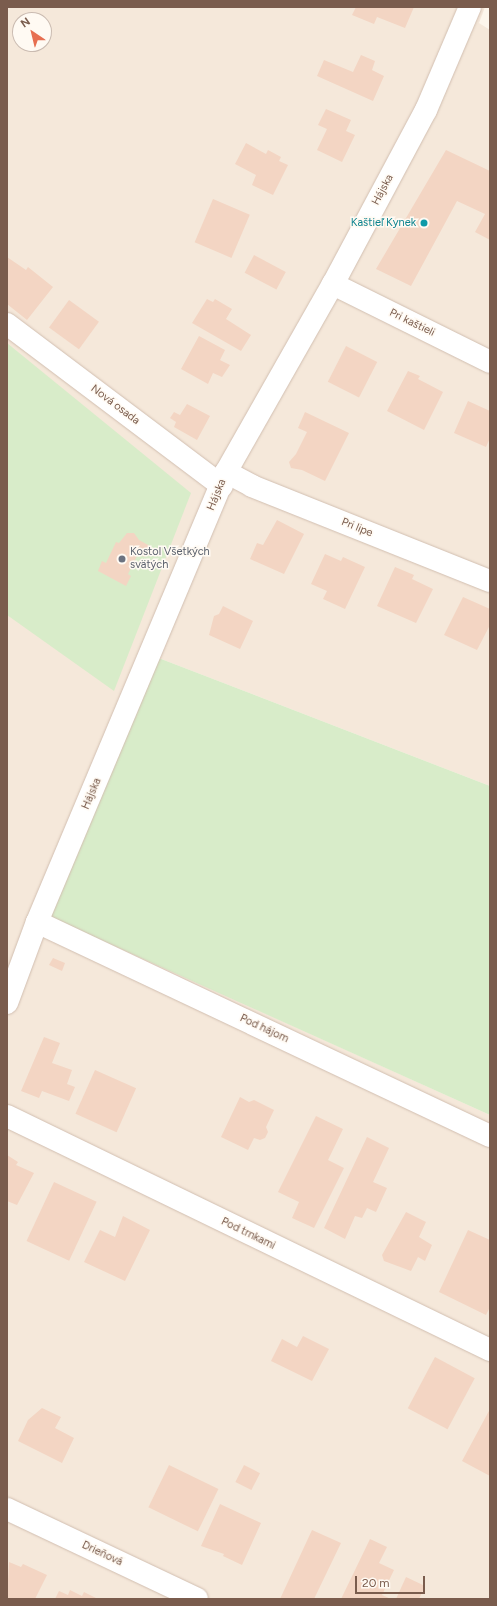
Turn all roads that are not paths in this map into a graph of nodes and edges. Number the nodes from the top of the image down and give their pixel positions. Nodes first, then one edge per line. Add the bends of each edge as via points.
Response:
1 (470, 7) edge
2 (333, 284) junction
3 (7, 324) edge
4 (490, 362) edge
5 (224, 479) junction
6 (490, 581) edge
7 (37, 922) junction
8 (7, 1003) edge
9 (7, 1116) edge
10 (490, 1136) edge
11 (490, 1350) edge
12 (7, 1509) edge
13 (197, 1599) edge

1 - 2 street, Hájska via 426,110
2 - 4 street, Pri kaštieli
2 - 5 street, Hájska
3 - 5 street, Nová osada
5 - 6 street, Pri lipe via 252,486
5 - 7 street, Hájska
7 - 8 street, Hájska
7 - 10 street, Pod hájom
9 - 11 street, Pod trnkami
12 - 13 street, Drieňová

